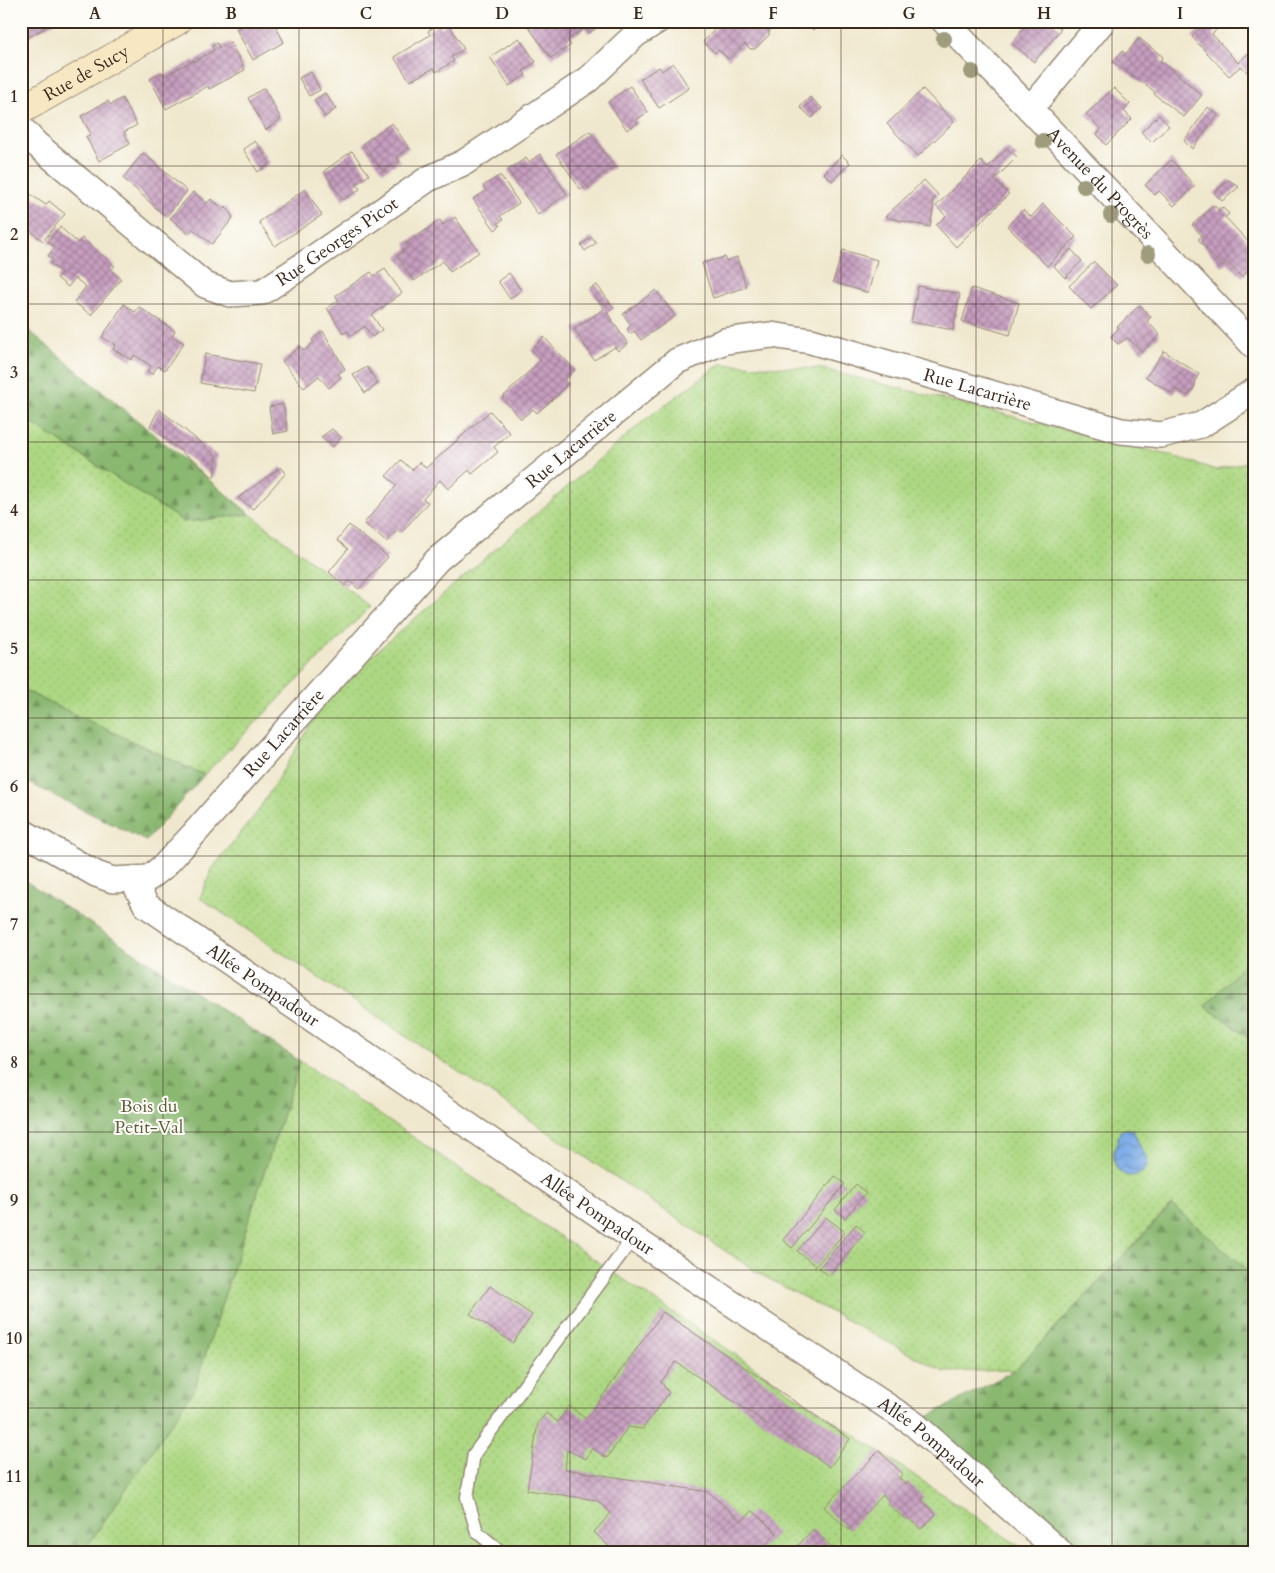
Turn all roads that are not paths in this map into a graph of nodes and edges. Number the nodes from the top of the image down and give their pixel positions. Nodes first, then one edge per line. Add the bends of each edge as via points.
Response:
1 (177, 21) edge
2 (657, 21) edge
3 (944, 21) edge
4 (1103, 21) edge
5 (1030, 109) junction
6 (21, 110) edge
7 (21, 128) edge
8 (1254, 346) edge
9 (1254, 391) edge
10 (21, 831) edge
11 (134, 880) junction
12 (633, 1238) junction
13 (501, 1552) edge
14 (1060, 1552) edge

1 - 6 main road, Rue de Sucy
2 - 7 street, Rue Georges Picot via 635,35 589,79 465,162 428,179 262,292 230,294 205,285
3 - 5 street, Avenue du Progrès
4 - 5 street
5 - 8 street, Avenue du Progrès
9 - 11 street, Rue Lacarrière via 1201,425 1161,435 1121,430 811,341 771,335 725,341 676,361 437,560 178,852 149,878
10 - 11 street, Rue Lacarrière via 96,874 113,880
11 - 12 street, Allée Pompadour via 146,904
12 - 13 lane via 474,1454 467,1497 477,1532
12 - 14 street, Allée Pompadour via 914,1424

